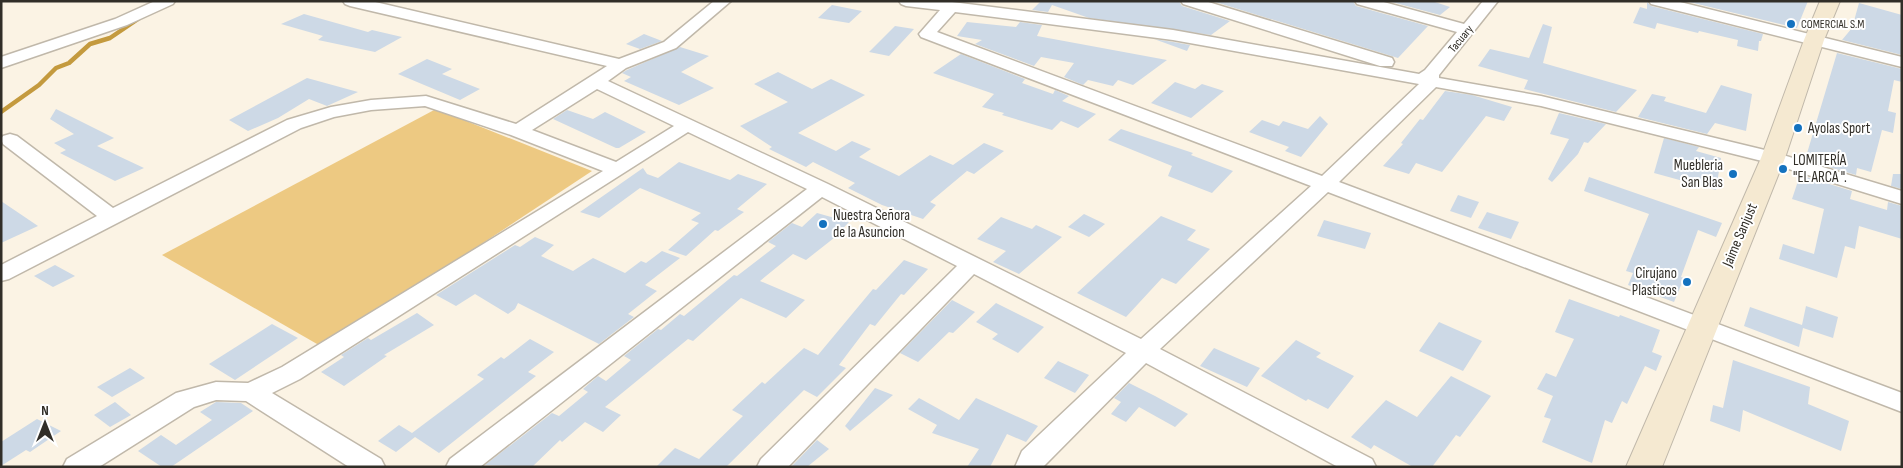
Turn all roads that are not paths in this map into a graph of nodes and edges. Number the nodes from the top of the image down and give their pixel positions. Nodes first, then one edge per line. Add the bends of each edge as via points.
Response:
1 (168, 1) edge
2 (350, 1) edge
3 (724, 1) edge
4 (906, 1) edge
5 (1034, 1) edge
6 (1188, 1) edge
7 (1362, 1) edge
8 (1490, 1) edge
9 (1656, 1) edge
10 (1830, 1) edge
11 (928, 2) edge
12 (951, 7) junction
13 (1010, 14) junction
14 (1468, 30) junction
15 (1814, 40) junction
16 (1902, 62) edge
17 (1, 63) edge
18 (620, 64) junction
19 (1431, 79) junction
20 (596, 82) junction
21 (687, 125) junction
22 (518, 131) junction
23 (10, 140) dead end
24 (1773, 158) junction
25 (618, 170) junction
26 (1326, 183) junction
27 (821, 188) junction
28 (1902, 198) edge
29 (112, 217) junction
30 (971, 264) junction
31 (1, 274) edge
32 (1703, 326) junction
33 (1143, 351) junction
34 (251, 392) junction
35 (1902, 403) edge
36 (77, 467) edge
37 (371, 467) edge
38 (460, 467) edge
39 (772, 467) edge
40 (1029, 467) edge
41 (1362, 467) edge
42 (1644, 467) edge

1 - 17 street via 121,22
2 - 18 street
3 - 18 street via 670,45
4 - 11 street
5 - 13 street
6 - 19 street
7 - 14 street
8 - 14 street, Tacuary
9 - 15 street
10 - 15 main road, Jaime Sanjust
11 - 12 street
12 - 13 street
12 - 26 street via 927,34
13 - 19 street via 1173,35
14 - 19 street, Tacuary
15 - 16 street
15 - 24 main road, Jaime Sanjust
18 - 20 street
19 - 24 street via 1541,101
19 - 26 street, Tacuary
20 - 21 street
20 - 22 street
21 - 25 street
21 - 27 street
22 - 25 street
22 - 29 street via 426,102 371,105 331,112 294,124
23 - 29 street
24 - 28 street
24 - 32 main road, Jaime Sanjust
25 - 34 street via 299,367
26 - 32 street
26 - 33 street, Tacuary
27 - 30 street
27 - 38 street
29 - 31 street
30 - 33 street
30 - 39 street
32 - 35 street
32 - 42 main road, Jaime Sanjust
33 - 40 street, Tacuary via 1032,459
33 - 41 street
34 - 36 street via 216,391 185,400
34 - 37 street

